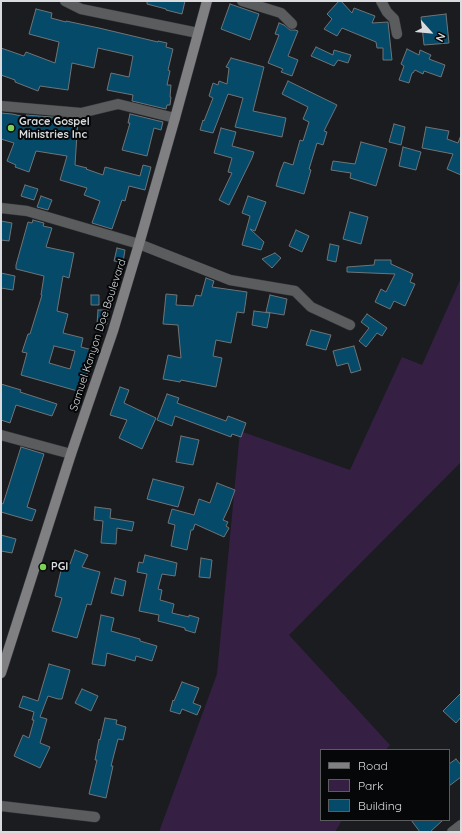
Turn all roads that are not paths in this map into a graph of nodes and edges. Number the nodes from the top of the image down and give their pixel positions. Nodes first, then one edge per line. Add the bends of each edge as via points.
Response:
1 (64, 1) edge
2 (207, 1) edge
3 (242, 1) edge
4 (381, 1) edge
5 (292, 24) dead end
6 (198, 33) junction
7 (397, 34) dead end
8 (1, 106) edge
9 (175, 118) junction
10 (1, 208) edge
11 (140, 244) junction
12 (350, 325) dead end
13 (1, 435) edge
14 (71, 454) junction
15 (1, 673) edge
16 (1, 806) edge
17 (95, 816) dead end
18 (461, 825) edge
19 (452, 832) edge

1 - 6 street via 82,9
2 - 6 street, Samuel Kanyon Doe Boulevard
3 - 5 street via 281,13
4 - 7 street via 394,19
6 - 9 street, Samuel Kanyon Doe Boulevard
8 - 9 street via 81,113 118,104
9 - 11 street, Samuel Kanyon Doe Boulevard
10 - 11 street via 27,211
11 - 12 street via 230,280 294,291 311,307
11 - 14 street, Samuel Kanyon Doe Boulevard via 114,331
13 - 14 street
14 - 15 street, Samuel Kanyon Doe Boulevard
16 - 17 street
18 - 19 street

